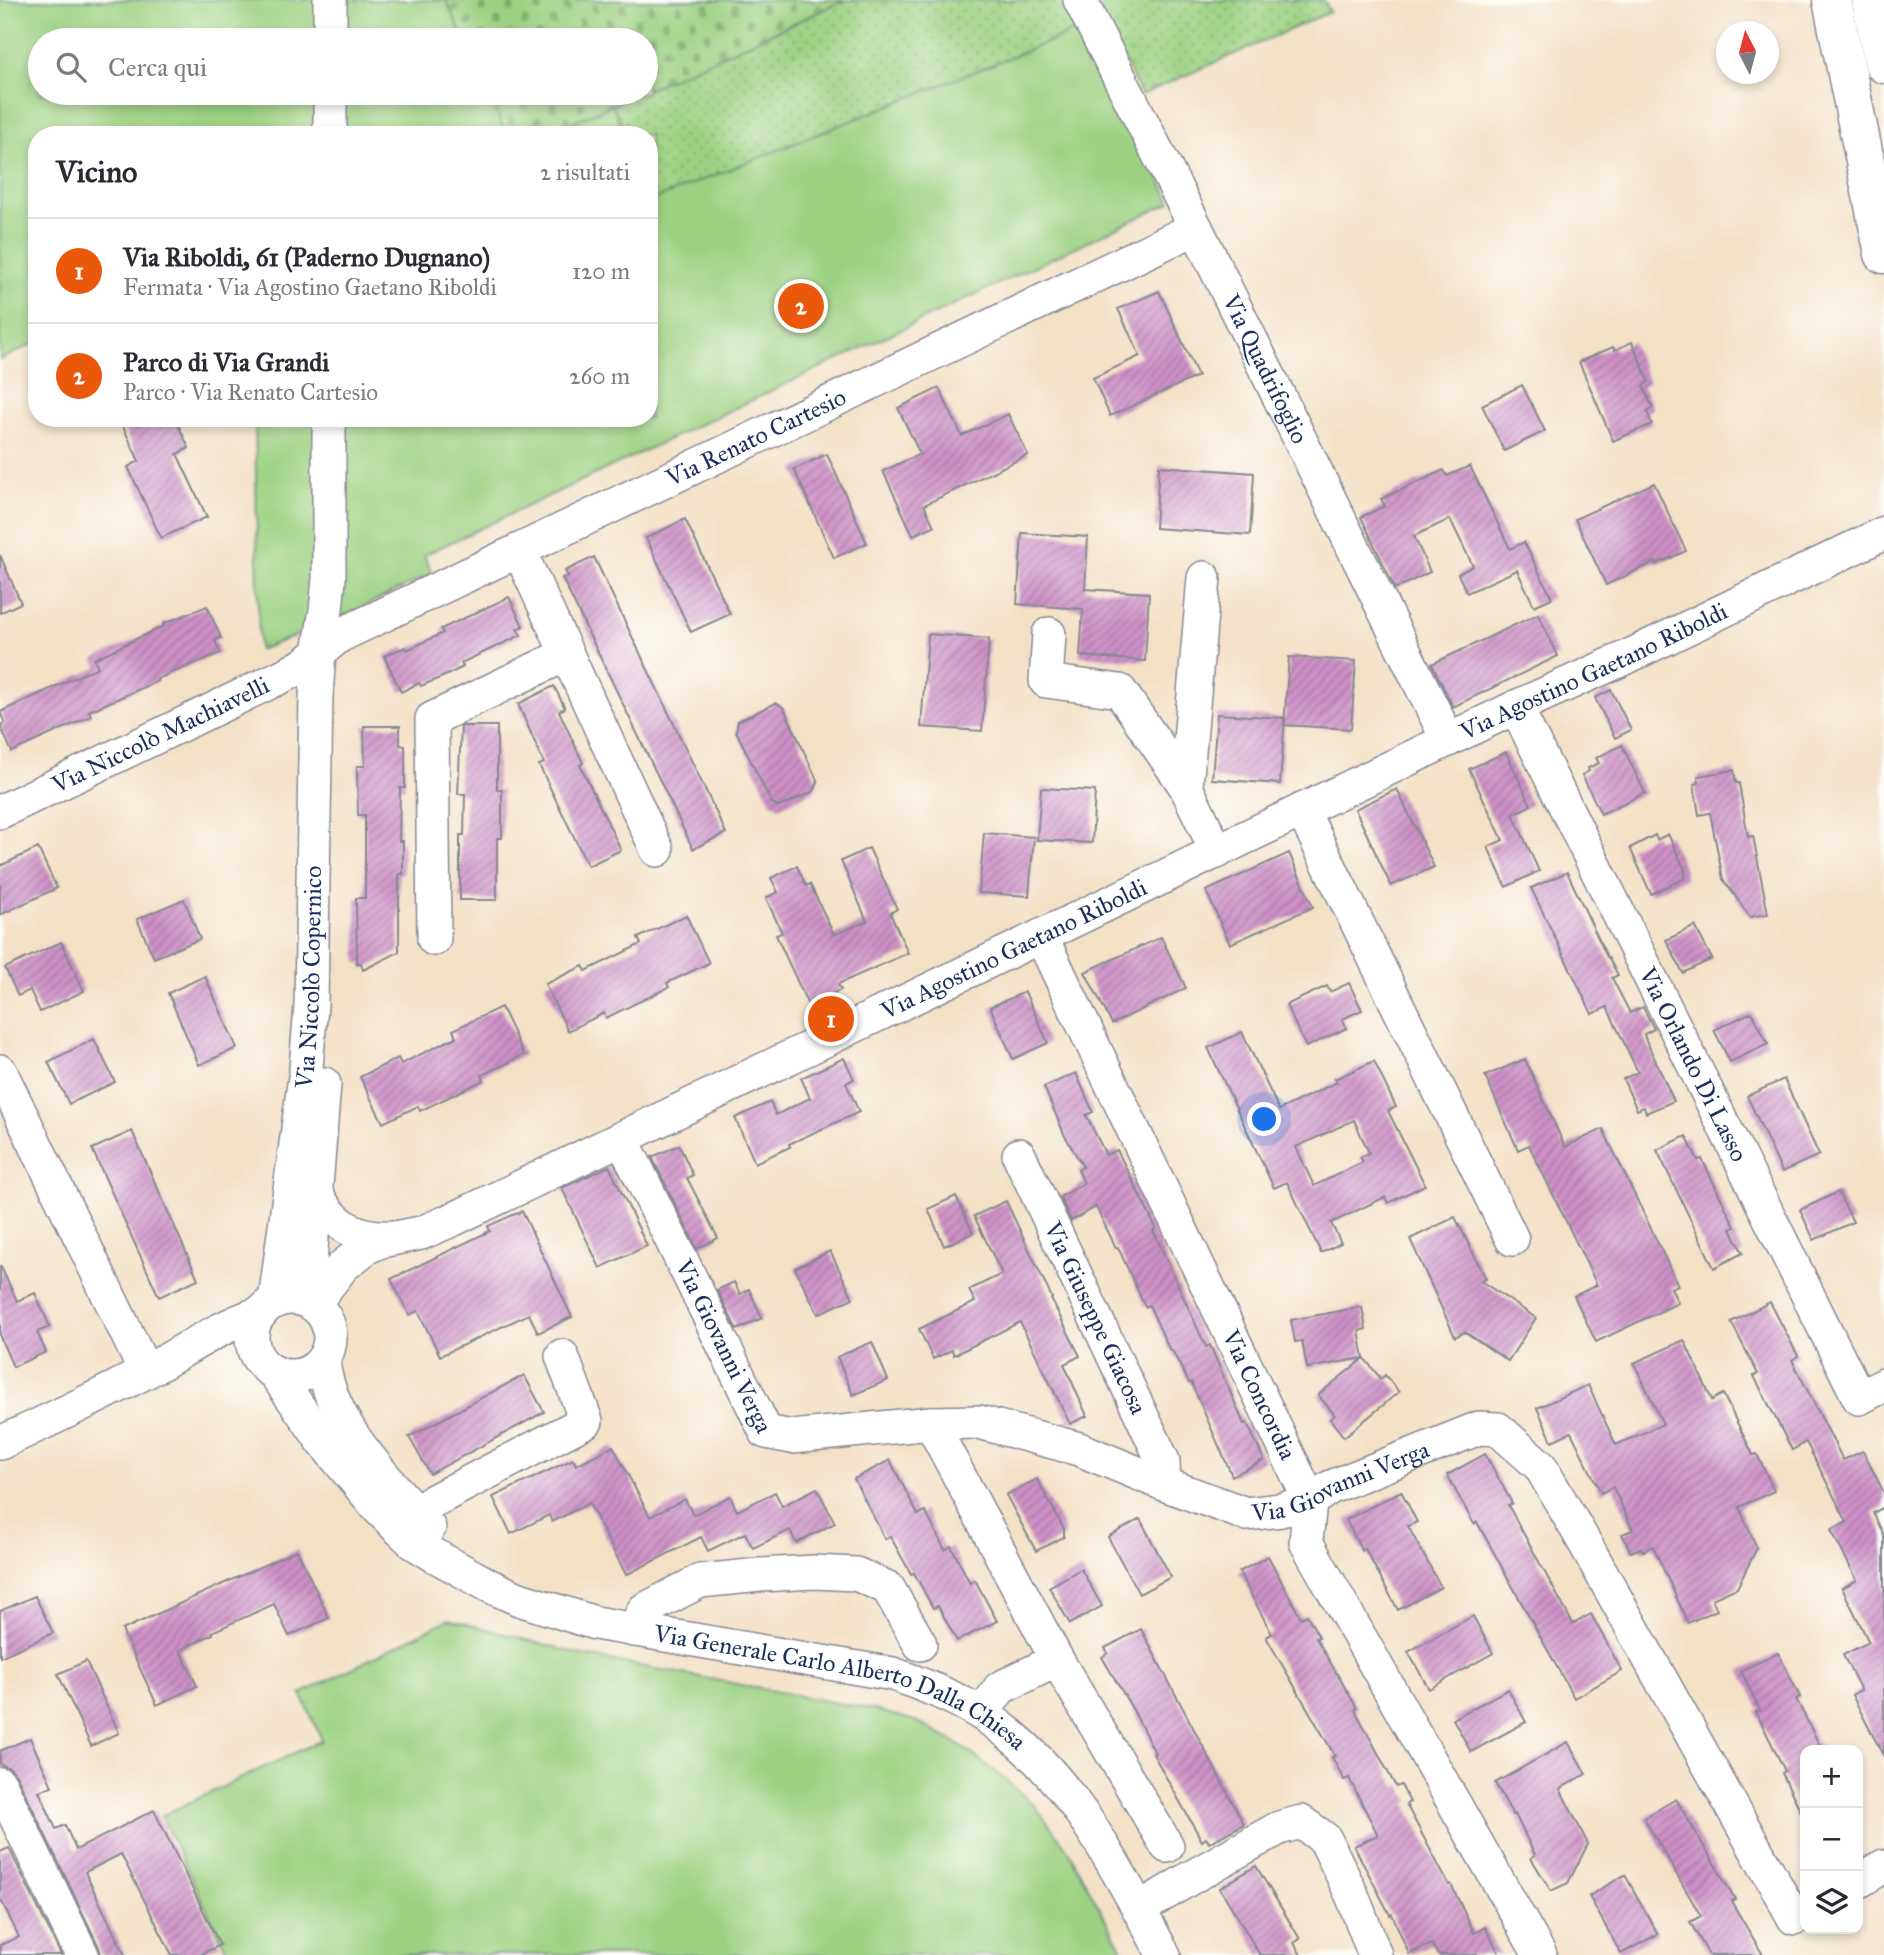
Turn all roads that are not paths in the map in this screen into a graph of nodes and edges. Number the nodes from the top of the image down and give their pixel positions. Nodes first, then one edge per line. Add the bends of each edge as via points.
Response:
1 (313, 0) edge
2 (330, 0) edge
3 (1080, 0) edge
4 (1832, 0) edge
5 (1872, 5) edge
6 (313, 28) edge
7 (330, 28) edge
8 (1884, 64) edge
9 (313, 105) edge
10 (330, 105) edge
11 (313, 126) edge
12 (330, 126) edge
13 (1196, 228) junction
14 (1884, 254) edge
15 (313, 427) edge
16 (329, 427) edge
17 (1884, 533) edge
18 (519, 550) junction
19 (1205, 578) dead end
20 (1049, 634) dead end
21 (319, 653) junction
22 (567, 654) junction
23 (1516, 707) junction
24 (1448, 740) junction
25 (1186, 787) junction
26 (1302, 810) junction
27 (0, 812) edge
28 (657, 850) dead end
29 (1217, 852) junction
30 (1041, 936) junction
31 (435, 939) dead end
32 (0, 1071) edge
33 (622, 1139) junction
34 (1019, 1155) dead end
35 (316, 1193) junction
36 (409, 1235) junction
37 (1512, 1238) dead end
38 (288, 1304) junction
39 (327, 1349) junction
40 (562, 1356) dead end
41 (267, 1365) junction
42 (150, 1369) junction
43 (1884, 1385) edge
44 (931, 1423) junction
45 (0, 1443) edge
46 (1164, 1484) junction
47 (1310, 1501) junction
48 (405, 1519) junction
49 (634, 1630) junction
50 (920, 1644) dead end
51 (1057, 1660) junction
52 (982, 1714) junction
53 (0, 1784) edge
54 (1167, 1846) dead end
55 (1884, 1867) edge
56 (1863, 1879) edge
57 (1139, 1909) junction
58 (1800, 1915) edge
59 (82, 1955) edge
60 (1164, 1955) edge
61 (1375, 1955) edge
62 (1540, 1955) edge

1 - 6 street
2 - 7 street
3 - 13 street, Via Quadrifoglio
4 - 14 highway
5 - 8 highway
9 - 11 street
10 - 12 street
13 - 18 street, Via Renato Cartesio
13 - 24 street, Via Quadrifoglio
15 - 21 street, Via Niccolò Copernico via 313,580
16 - 21 street, Via Niccolò Copernico via 329,579
17 - 23 street, Via Agostino Gaetano Riboldi
18 - 21 street, Via Renato Cartesio via 339,636
18 - 22 street
19 - 25 street
20 - 25 street via 1046,681 1120,691
21 - 27 street, Via Niccolò Machiavelli via 291,672
21 - 35 street, Via Niccolò Copernico via 328,731 330,880
21 - 38 street, Via Niccolò Copernico via 311,1005 294,1153
22 - 28 street
22 - 31 street via 432,719
23 - 24 street, Via Agostino Gaetano Riboldi
23 - 43 street, Via Orlando Di Lasso via 1859,1398
24 - 26 street, Via Agostino Gaetano Riboldi
25 - 29 street
26 - 29 street, Via Agostino Gaetano Riboldi
26 - 37 street
29 - 30 street, Via Agostino Gaetano Riboldi
30 - 33 street, Via Agostino Gaetano Riboldi
30 - 47 street, Via Concordia
32 - 42 street
33 - 36 street, Via Agostino Gaetano Riboldi via 454,1219
33 - 44 street, Via Giovanni Verga via 766,1432 792,1437
34 - 46 street, Via Giuseppe Giacosa via 1163,1461
35 - 36 street via 330,1215 360,1234
35 - 38 street, Via Niccolò Copernico
36 - 38 street, Via Agostino Gaetano Riboldi via 367,1247 343,1266 322,1293
36 - 39 street, Via Agostino Gaetano Riboldi via 357,1281 342,1303
38 - 39 street via 324,1315 329,1325
38 - 41 street via 253,1329 254,1349
38 - 42 street, Via Agostino Gaetano Riboldi via 240,1319
39 - 41 street via 314,1369 302,1375 287,1376
39 - 48 street via 327,1388 346,1424 387,1480
40 - 48 street via 586,1420
41 - 42 street, Via Agostino Gaetano Riboldi via 232,1353
41 - 48 street via 378,1508
42 - 45 street, Via Agostino Gaetano Riboldi
44 - 46 street, Via Giovanni Verga via 979,1422 1079,1448
44 - 51 street
46 - 47 street, Via Giovanni Verga via 1247,1514
47 - 58 street, Via Giovanni Verga via 1331,1487 1479,1428 1498,1429 1540,1466 1794,1918
47 - 62 street via 1306,1542
48 - 49 street, Via Generale Carlo Alberto Dalla Chiesa via 464,1571 519,1599
49 - 50 street via 644,1610 701,1581 787,1573 856,1574 888,1588
49 - 52 street, Via Generale Carlo Alberto Dalla Chiesa via 892,1674 929,1686
51 - 52 street via 1000,1688
51 - 54 street
52 - 57 street, Via Generale Carlo Alberto Dalla Chiesa via 1007,1731 1056,1780 1100,1841
53 - 59 street
55 - 56 street
57 - 60 street, Via Generale Carlo Alberto Dalla Chiesa
57 - 61 street via 1279,1828 1301,1822 1325,1839

